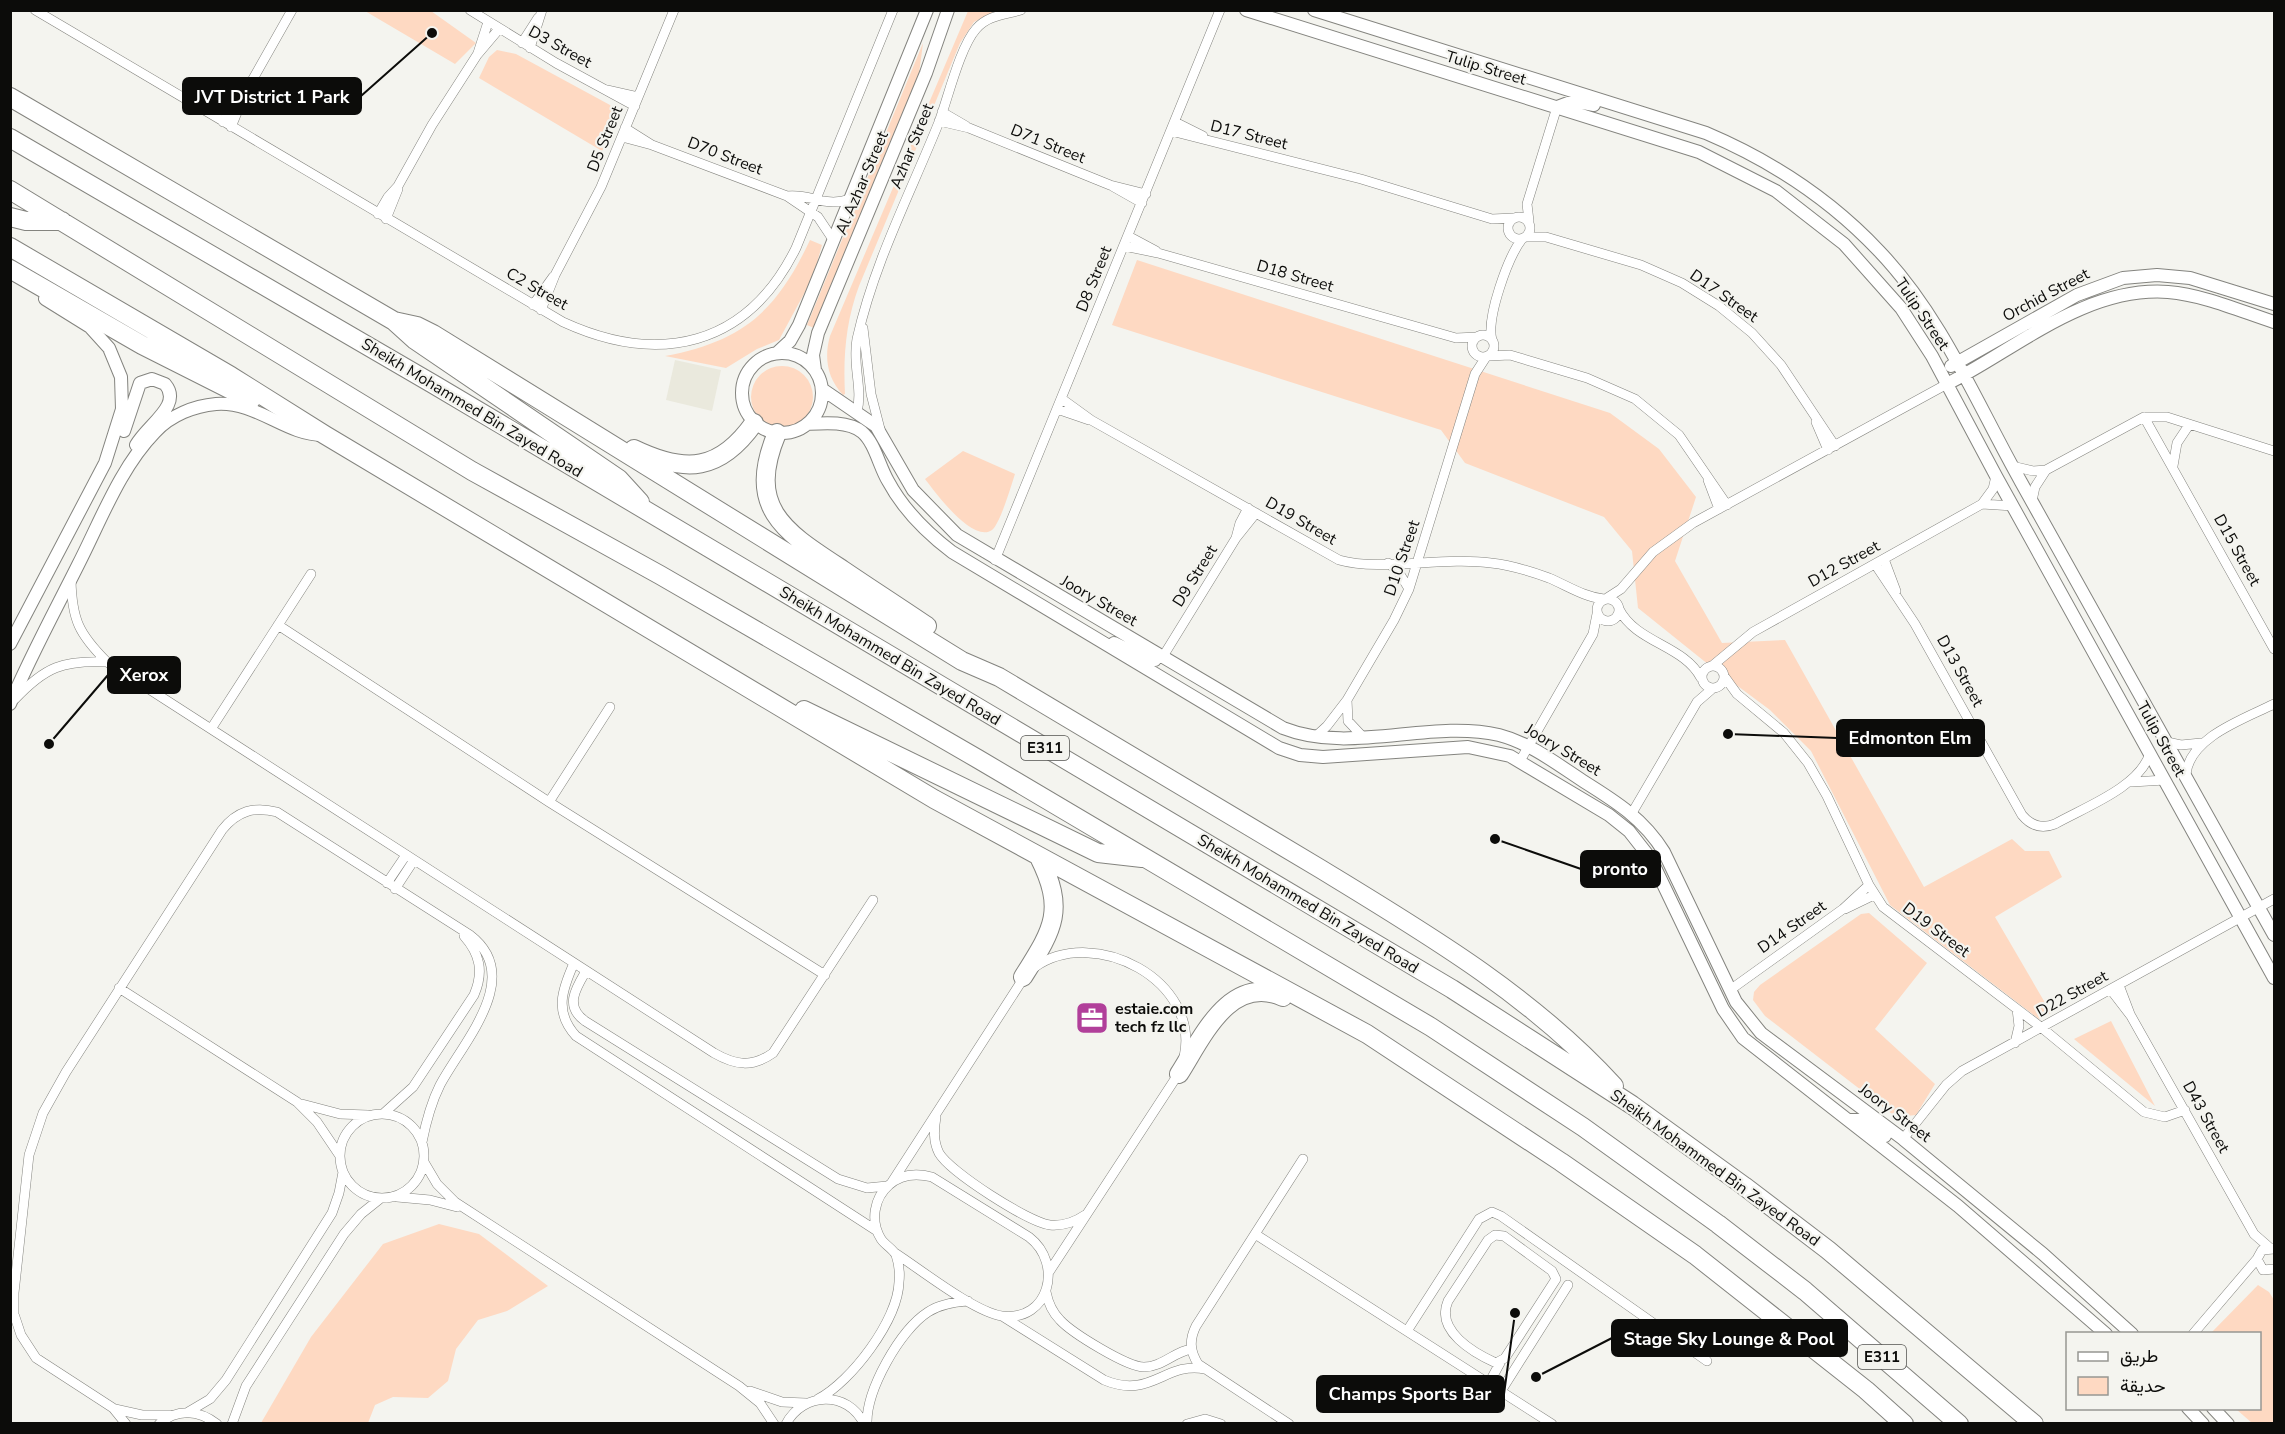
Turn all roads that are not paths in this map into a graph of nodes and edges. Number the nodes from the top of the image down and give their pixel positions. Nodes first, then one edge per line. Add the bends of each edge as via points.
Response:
1 (36, 10) edge
2 (292, 10) edge
3 (470, 10) edge
4 (674, 10) edge
5 (893, 10) edge
6 (927, 10) edge
7 (948, 10) edge
8 (1021, 10) edge
9 (1220, 10) edge
10 (1246, 10) edge
11 (1314, 10) edge
12 (541, 13) edge
13 (488, 22) junction
14 (499, 29) junction
15 (526, 45) junction
16 (477, 55) junction
17 (10, 97) edge
18 (637, 102) junction
19 (1557, 106) junction
20 (1635, 110) junction
21 (940, 117) junction
22 (227, 125) junction
23 (1173, 126) junction
24 (623, 133) junction
25 (10, 138) edge
26 (10, 190) edge
27 (787, 196) junction
28 (850, 199) junction
29 (1144, 199) junction
30 (815, 201) junction
31 (1527, 204) junction
32 (811, 212) junction
33 (382, 216) junction
34 (10, 217) edge
35 (1514, 218) junction
36 (1492, 219) junction
37 (62, 221) junction
38 (1529, 222) junction
39 (1510, 233) junction
40 (1128, 236) junction
41 (1546, 237) junction
42 (1524, 238) junction
43 (834, 241) junction
44 (1124, 246) junction
45 (10, 247) edge
46 (1158, 253) junction
47 (1511, 255) junction
48 (10, 269) edge
49 (31, 281) junction
50 (2274, 304) edge
51 (537, 308) junction
52 (394, 321) junction
53 (862, 322) junction
54 (2274, 322) edge
55 (1490, 323) junction
56 (1478, 336) junction
57 (1456, 338) junction
58 (1493, 341) junction
59 (1473, 352) junction
60 (777, 353) junction
61 (1510, 355) junction
62 (1488, 357) junction
63 (1957, 362) junction
64 (815, 370) junction
65 (1475, 374) junction
66 (1964, 375) junction
67 (1945, 379) junction
68 (822, 389) junction
69 (1062, 399) junction
70 (550, 408) junction
71 (1057, 409) junction
72 (857, 412) junction
73 (2144, 417) junction
74 (301, 420) junction
75 (1091, 420) junction
76 (754, 423) junction
77 (808, 424) junction
78 (2189, 424) junction
79 (881, 432) junction
80 (777, 433) junction
81 (325, 435) junction
82 (1832, 448) junction
83 (2274, 451) edge
84 (105, 463) junction
85 (897, 465) junction
86 (2012, 466) junction
87 (2173, 466) junction
88 (2046, 470) junction
89 (883, 472) junction
90 (124, 476) junction
91 (1996, 476) junction
92 (2032, 501) junction
93 (1982, 504) junction
94 (2013, 506) junction
95 (1723, 507) junction
96 (1252, 510) junction
97 (647, 512) junction
98 (935, 538) junction
99 (1884, 559) junction
100 (995, 560) junction
101 (1418, 561) junction
102 (1388, 563) junction
103 (1875, 564) junction
104 (311, 574) dead end
105 (71, 580) junction
106 (1409, 589) junction
107 (1621, 589) junction
108 (1897, 594) junction
109 (1583, 595) junction
110 (1606, 599) junction
111 (1619, 607) junction
112 (1597, 612) junction
113 (1610, 621) junction
114 (278, 625) junction
115 (1631, 626) junction
116 (1593, 634) junction
117 (1103, 643) junction
118 (10, 644) edge
119 (2274, 649) edge
120 (1726, 656) junction
121 (1162, 658) junction
122 (1688, 661) junction
123 (106, 662) junction
124 (1711, 666) junction
125 (1724, 675) junction
126 (999, 677) junction
127 (1702, 679) junction
128 (1714, 688) junction
129 (1737, 694) junction
130 (1347, 700) junction
131 (771, 701) junction
132 (1697, 702) junction
133 (11, 703) edge
134 (2274, 704) edge
135 (610, 706) dead end
136 (210, 729) junction
137 (1315, 737) junction
138 (1363, 737) junction
139 (2167, 742) junction
140 (2201, 743) junction
141 (1529, 746) junction
142 (2150, 753) junction
143 (1520, 761) junction
144 (2186, 774) junction
145 (2165, 780) junction
146 (2130, 783) junction
147 (549, 802) junction
148 (1632, 813) junction
149 (410, 857) junction
150 (1039, 857) junction
151 (1146, 858) junction
152 (387, 883) junction
153 (1869, 885) junction
154 (395, 889) junction
155 (1875, 895) junction
156 (2274, 899) edge
157 (873, 900) dead end
158 (2259, 907) junction
159 (1843, 909) junction
160 (2241, 918) junction
161 (458, 929) junction
162 (2274, 935) edge
163 (574, 963) junction
164 (586, 971) junction
165 (825, 975) junction
166 (1023, 977) junction
167 (2274, 978) edge
168 (2115, 987) junction
169 (119, 988) junction
170 (1730, 990) junction
171 (2017, 1009) junction
172 (2042, 1028) junction
173 (1367, 1034) junction
174 (2015, 1043) junction
175 (1179, 1074) junction
176 (297, 1102) junction
177 (1632, 1105) junction
178 (2185, 1110) junction
179 (937, 1112) junction
180 (384, 1113) junction
181 (370, 1115) junction
182 (1850, 1120) junction
183 (1903, 1139) junction
184 (422, 1143) junction
185 (340, 1156) junction
186 (1303, 1159) dead end
187 (424, 1162) junction
188 (343, 1172) junction
189 (889, 1184) junction
190 (394, 1197) junction
191 (381, 1198) junction
192 (465, 1210) junction
193 (1088, 1212) junction
194 (877, 1231) junction
195 (1255, 1234) junction
196 (2254, 1234) junction
197 (2273, 1248) edge
198 (895, 1253) junction
199 (2257, 1257) junction
200 (1050, 1272) junction
201 (2270, 1272) edge
202 (2243, 1277) junction
203 (1568, 1285) dead end
204 (1046, 1292) junction
205 (968, 1301) junction
206 (1002, 1316) junction
207 (1407, 1331) junction
208 (2104, 1332) edge
209 (2130, 1332) edge
210 (2195, 1332) edge
211 (1191, 1349) junction
212 (1707, 1361) dead end
213 (1500, 1363) junction
214 (1204, 1369) junction
215 (1489, 1383) junction
216 (739, 1386) junction
217 (1501, 1391) junction
218 (818, 1399) junction
219 (806, 1403) junction
220 (113, 1408) junction
221 (2190, 1410) edge
222 (2215, 1410) edge
223 (188, 1412) junction
224 (173, 1415) junction
225 (126, 1424) edge
226 (159, 1424) edge
227 (217, 1424) edge
228 (232, 1424) edge
229 (774, 1424) edge
230 (786, 1424) edge
231 (865, 1424) edge
232 (1187, 1424) edge
233 (1221, 1424) edge
234 (1289, 1424) edge
235 (1552, 1424) edge
236 (1904, 1424) edge
237 (1959, 1424) edge
238 (2034, 1424) edge
239 (2203, 1424) edge
240 (2228, 1424) edge

1 - 22 street, C2 Street
2 - 22 street
3 - 13 street, D3 Street
4 - 18 street, D5 Street
5 - 30 street, C2 Street
6 - 28 street, Al Azhar Street
7 - 64 street, Al Azhar Street via 926,73 818,333 813,355
8 - 21 street, Azhar Street via 996,16 976,28
9 - 23 street, D8 Street
10 - 19 street, Tulip Street
11 - 20 street, Tulip Street
12 - 15 street
13 - 14 street, D3 Street
13 - 16 street
14 - 15 street, D3 Street
14 - 16 street
15 - 18 street, D3 Street via 605,89
16 - 33 street via 432,125
17 - 52 highway
18 - 24 street, D5 Street
19 - 20 street via 1579,101 1621,113
19 - 31 street
19 - 67 street, Tulip Street via 1700,152 1799,207 1844,244 1883,286 1918,332
20 - 63 street, Tulip Street via 1731,143 1822,198 1898,273 1933,320
21 - 29 street, D71 Street
21 - 53 street, Azhar Street via 881,256
22 - 33 street, C2 Street
23 - 29 street, D8 Street
23 - 36 street, D17 Street
24 - 27 street, D70 Street
24 - 51 street, D5 Street via 597,195
25 - 97 highway, Sheikh Mohammed Bin Zayed Road / E311
26 - 37 highway, E311
27 - 30 street, D70 Street
27 - 32 street, D70 Street
28 - 30 street, D70 Street via 833,203
28 - 43 street, Al Azhar Street
29 - 40 street, D8 Street
30 - 32 street, C2 Street
31 - 35 street
31 - 38 street
32 - 43 street, D70 Street via 825,224
32 - 51 street, C2 Street via 775,285 745,314 708,335 666,345 624,344 584,332
33 - 51 street, C2 Street
34 - 37 highway
35 - 36 street, D17 Street
35 - 38 street via 1522,217
35 - 39 street via 1509,224
36 - 39 street, D17 Street
37 - 151 highway, E311 via 472,471 660,575
38 - 41 street, D17 Street
38 - 42 street via 1530,233
39 - 42 street
39 - 47 street
40 - 44 street, D8 Street
40 - 46 street
41 - 42 street, D17 Street
41 - 82 street, D17 Street via 1641,265 1682,283 1719,306 1782,365
42 - 47 street
43 - 60 street, Al Azhar Street via 799,325
44 - 46 street, D18 Street
44 - 69 street, D8 Street
45 - 74 highway
46 - 57 street, D18 Street
47 - 55 street
48 - 49 highway
49 - 74 highway via 176,363
49 - 84 street via 46,300 96,332 119,366 122,409
50 - 63 street, Orchid Street via 2190,278 2157,274 2123,278 2077,295
52 - 70 highway via 433,334
52 - 97 highway via 415,340 619,479
53 - 72 street, Azhar Street via 855,352
53 - 79 street, Azhar Street via 871,394
54 - 66 street, Orchid Street via 2188,295 2127,294 2087,306
55 - 56 street
55 - 58 street
56 - 57 street, D18 Street
56 - 58 street
56 - 59 street via 1472,343
57 - 59 street, D18 Street
58 - 61 street
58 - 62 street
59 - 62 street
59 - 65 street, D10 Street
60 - 64 street via 798,357
60 - 76 street, Al Azhar Street via 752,366 743,383 744,408
61 - 62 street
61 - 95 street via 1601,383 1635,399 1679,435
62 - 65 street, D10 Street
63 - 66 street, Tulip Street
63 - 67 street, Orchid Street
64 - 68 street, Al Azhar Street
65 - 101 street, D10 Street
66 - 67 street, Orchid Street
66 - 86 street, Tulip Street
67 - 82 street, Orchid Street
67 - 91 street, Tulip Street
68 - 72 street, Joory Street
68 - 77 street via 819,409
69 - 71 street, D8 Street
69 - 75 street, D19 Street
70 - 76 highway via 658,460 687,465 702,464 728,452
70 - 126 highway via 962,661
71 - 75 street, D19 Street
71 - 100 street, D8 Street
72 - 79 street, Joory Street
73 - 78 street via 2162,416
73 - 87 street, D15 Street
73 - 88 street
74 - 81 highway
75 - 96 street, D19 Street
76 - 80 street
77 - 80 street via 793,432
77 - 89 street, Joory Street via 857,429 870,441
78 - 83 street
78 - 87 street via 2177,443
79 - 85 street, Joory Street
80 - 126 highway via 767,457 765,479 773,512 786,530
81 - 90 street via 302,433 240,406 208,405 186,411 166,423 149,439
81 - 131 highway
82 - 95 street, Orchid Street
84 - 90 street via 125,428 137,386 147,379 161,381 170,392 171,401 140,438
84 - 118 street
85 - 89 street
85 - 100 street, Joory Street via 940,520
86 - 88 street
86 - 92 street, Tulip Street
87 - 119 street, D15 Street
88 - 92 street
89 - 98 street, Joory Street via 908,510
90 - 105 street
91 - 93 street via 1993,489
91 - 94 street, Tulip Street
92 - 139 street, Tulip Street
93 - 94 street
93 - 99 street, D12 Street
94 - 142 street, Tulip Street
95 - 107 street, Orchid Street via 1661,545
96 - 102 street, D19 Street via 1339,560
96 - 121 street, D9 Street via 1240,523 1236,538
97 - 177 highway, Sheikh Mohammed Bin Zayed Road / E311 via 1452,989
98 - 100 street via 979,559
98 - 117 street, Joory Street via 962,559
99 - 103 street, D12 Street
99 - 108 street, D13 Street
100 - 121 street, Joory Street
101 - 102 street, D19 Street
101 - 106 street, D10 Street
101 - 109 street, D19 Street via 1473,561 1512,567
102 - 106 street
103 - 108 street, D13 Street
103 - 120 street, D12 Street via 1753,632
104 - 114 street
105 - 123 street via 72,609 78,628
105 - 133 street
106 - 130 street, D10 Street
107 - 110 street, Orchid Street
107 - 111 street, Orchid Street
108 - 146 street, D13 Street via 2029,822 2044,827 2055,824
109 - 110 street, D19 Street
109 - 112 street, D19 Street
110 - 111 street via 1614,600
110 - 112 street via 1598,604
111 - 113 street via 1618,615
111 - 115 street
112 - 113 street
112 - 116 street
113 - 115 street
113 - 116 street
114 - 136 street
114 - 147 street
115 - 122 street
116 - 141 street
117 - 121 street via 1119,644 1147,659
117 - 143 street, Joory Street via 1289,752 1323,757 1468,747
120 - 124 street, D12 Street
120 - 125 street
121 - 137 street, Joory Street via 1283,728
122 - 124 street
122 - 127 street
123 - 133 street via 57,666 34,680
123 - 136 street
124 - 125 street via 1719,667
124 - 127 street via 1703,670
125 - 128 street via 1721,685
125 - 129 street, D19 Street
126 - 177 highway via 1357,891 1470,964 1569,1039
127 - 128 street
127 - 132 street
128 - 129 street, D19 Street
128 - 132 street
129 - 153 street, D19 Street via 1771,720 1808,763
130 - 137 street, D10 Street
130 - 138 street via 1348,721
131 - 150 highway
131 - 151 highway via 808,711 1098,853
132 - 148 street
134 - 140 street
135 - 147 street
136 - 149 street
137 - 138 street, Joory Street
138 - 141 street, Joory Street via 1479,732
139 - 140 street via 2188,746
139 - 144 street, Tulip Street
140 - 144 street via 2192,754
141 - 143 street
141 - 148 street, Joory Street
142 - 145 street, Tulip Street
142 - 146 street, D13 Street via 2143,770
143 - 182 street, Joory Street via 1609,815 1638,839 1735,1029 1761,1054
144 - 158 street, Tulip Street
145 - 146 street, D13 Street
145 - 160 street, Tulip Street
147 - 165 street
148 - 170 street, Joory Street via 1664,852
149 - 152 street
149 - 154 street
149 - 163 street
150 - 166 highway via 1053,887 1055,906 1045,941
150 - 173 highway
151 - 237 highway, E311 via 1431,1027 1583,1127 1805,1291
152 - 154 street
152 - 169 street via 277,812 246,811 228,821
153 - 155 street, D19 Street
153 - 159 street, D14 Street
154 - 161 street
155 - 159 street
155 - 171 street, D19 Street via 1896,919
156 - 158 street, D22 Street
157 - 165 street
158 - 160 street, D22 Street
158 - 162 street, Tulip Street
159 - 170 street, D14 Street
160 - 167 street, Tulip Street
160 - 168 street, D22 Street
161 - 180 street via 479,960 476,990 412,1087
161 - 184 street via 474,938 487,954 493,972 492,987 488,1002 437,1093
163 - 164 street
163 - 194 street via 560,1003 565,1021 576,1036
164 - 165 street via 714,1053 744,1064 773,1053
164 - 189 street via 573,998 574,1009 585,1021 838,1179 867,1188
166 - 175 street via 1048,959 1077,950 1113,956 1143,972 1168,993 1181,1014 1186,1050
166 - 179 street
168 - 172 street, D22 Street
168 - 178 street, D43 Street
169 - 176 street
169 - 220 street via 61,1079 37,1126 29,1155 14,1304 21,1335 36,1358
170 - 183 street, Joory Street via 1761,1033
171 - 172 street, D19 Street
171 - 174 street
172 - 174 street, D22 Street
172 - 178 street, D19 Street via 2144,1112 2165,1117
173 - 175 highway via 1275,993 1248,993 1231,1001 1218,1014
173 - 236 highway via 1695,1255
174 - 183 street, D22 Street via 1951,1080
175 - 193 street
176 - 181 street via 326,1111
176 - 185 street via 321,1127
177 - 238 highway, Sheikh Mohammed Bin Zayed Road / E311 via 1828,1250
178 - 196 street, D43 Street
179 - 189 street
179 - 193 street via 935,1143 947,1164 960,1175 1042,1223 1066,1224
180 - 181 street
180 - 184 street via 411,1125
181 - 185 street via 360,1119 345,1135
182 - 183 street via 1862,1120 1890,1138
182 - 208 street, Joory Street via 2018,1256
183 - 209 street, Joory Street via 2036,1248
184 - 187 street
185 - 188 street
186 - 195 street
187 - 190 street via 411,1187
187 - 192 street via 437,1184
188 - 191 street via 354,1188
188 - 223 street via 332,1213 226,1380 210,1399
189 - 194 street via 875,1210
189 - 200 street via 901,1177 921,1174 941,1182 1037,1243
190 - 191 street
190 - 192 street via 430,1200
191 - 228 street via 344,1234 246,1386
192 - 216 street
193 - 200 street
194 - 198 street
195 - 207 street
195 - 211 street via 1192,1333
196 - 197 street, D43 Street
196 - 199 street, D43 Street
197 - 199 street via 2262,1250
198 - 205 street
198 - 218 street via 899,1286 894,1308 853,1373
199 - 201 street
199 - 202 street
200 - 204 street
201 - 202 street
202 - 210 street
203 - 217 street
204 - 206 street via 1032,1308
204 - 211 street via 1054,1314 1065,1326 1136,1366 1159,1364
205 - 206 street
205 - 231 street via 929,1311 908,1330 872,1393
206 - 214 street via 1104,1380 1121,1385 1148,1384 1185,1368
207 - 212 street via 1479,1219 1492,1212
207 - 215 street
211 - 214 street
213 - 213 street via 1556,1279 1552,1271 1500,1235 1488,1240 1448,1301 1446,1311 1455,1337
213 - 215 street
214 - 234 street
215 - 217 street
216 - 219 street via 782,1402
216 - 229 street via 760,1403
217 - 235 street
218 - 219 street
218 - 231 street via 842,1402 853,1408
219 - 230 street
220 - 224 street via 142,1415
220 - 225 street
221 - 239 street
222 - 240 street
223 - 224 street
223 - 227 street
224 - 226 street
232 - 233 street via 1205,1419

